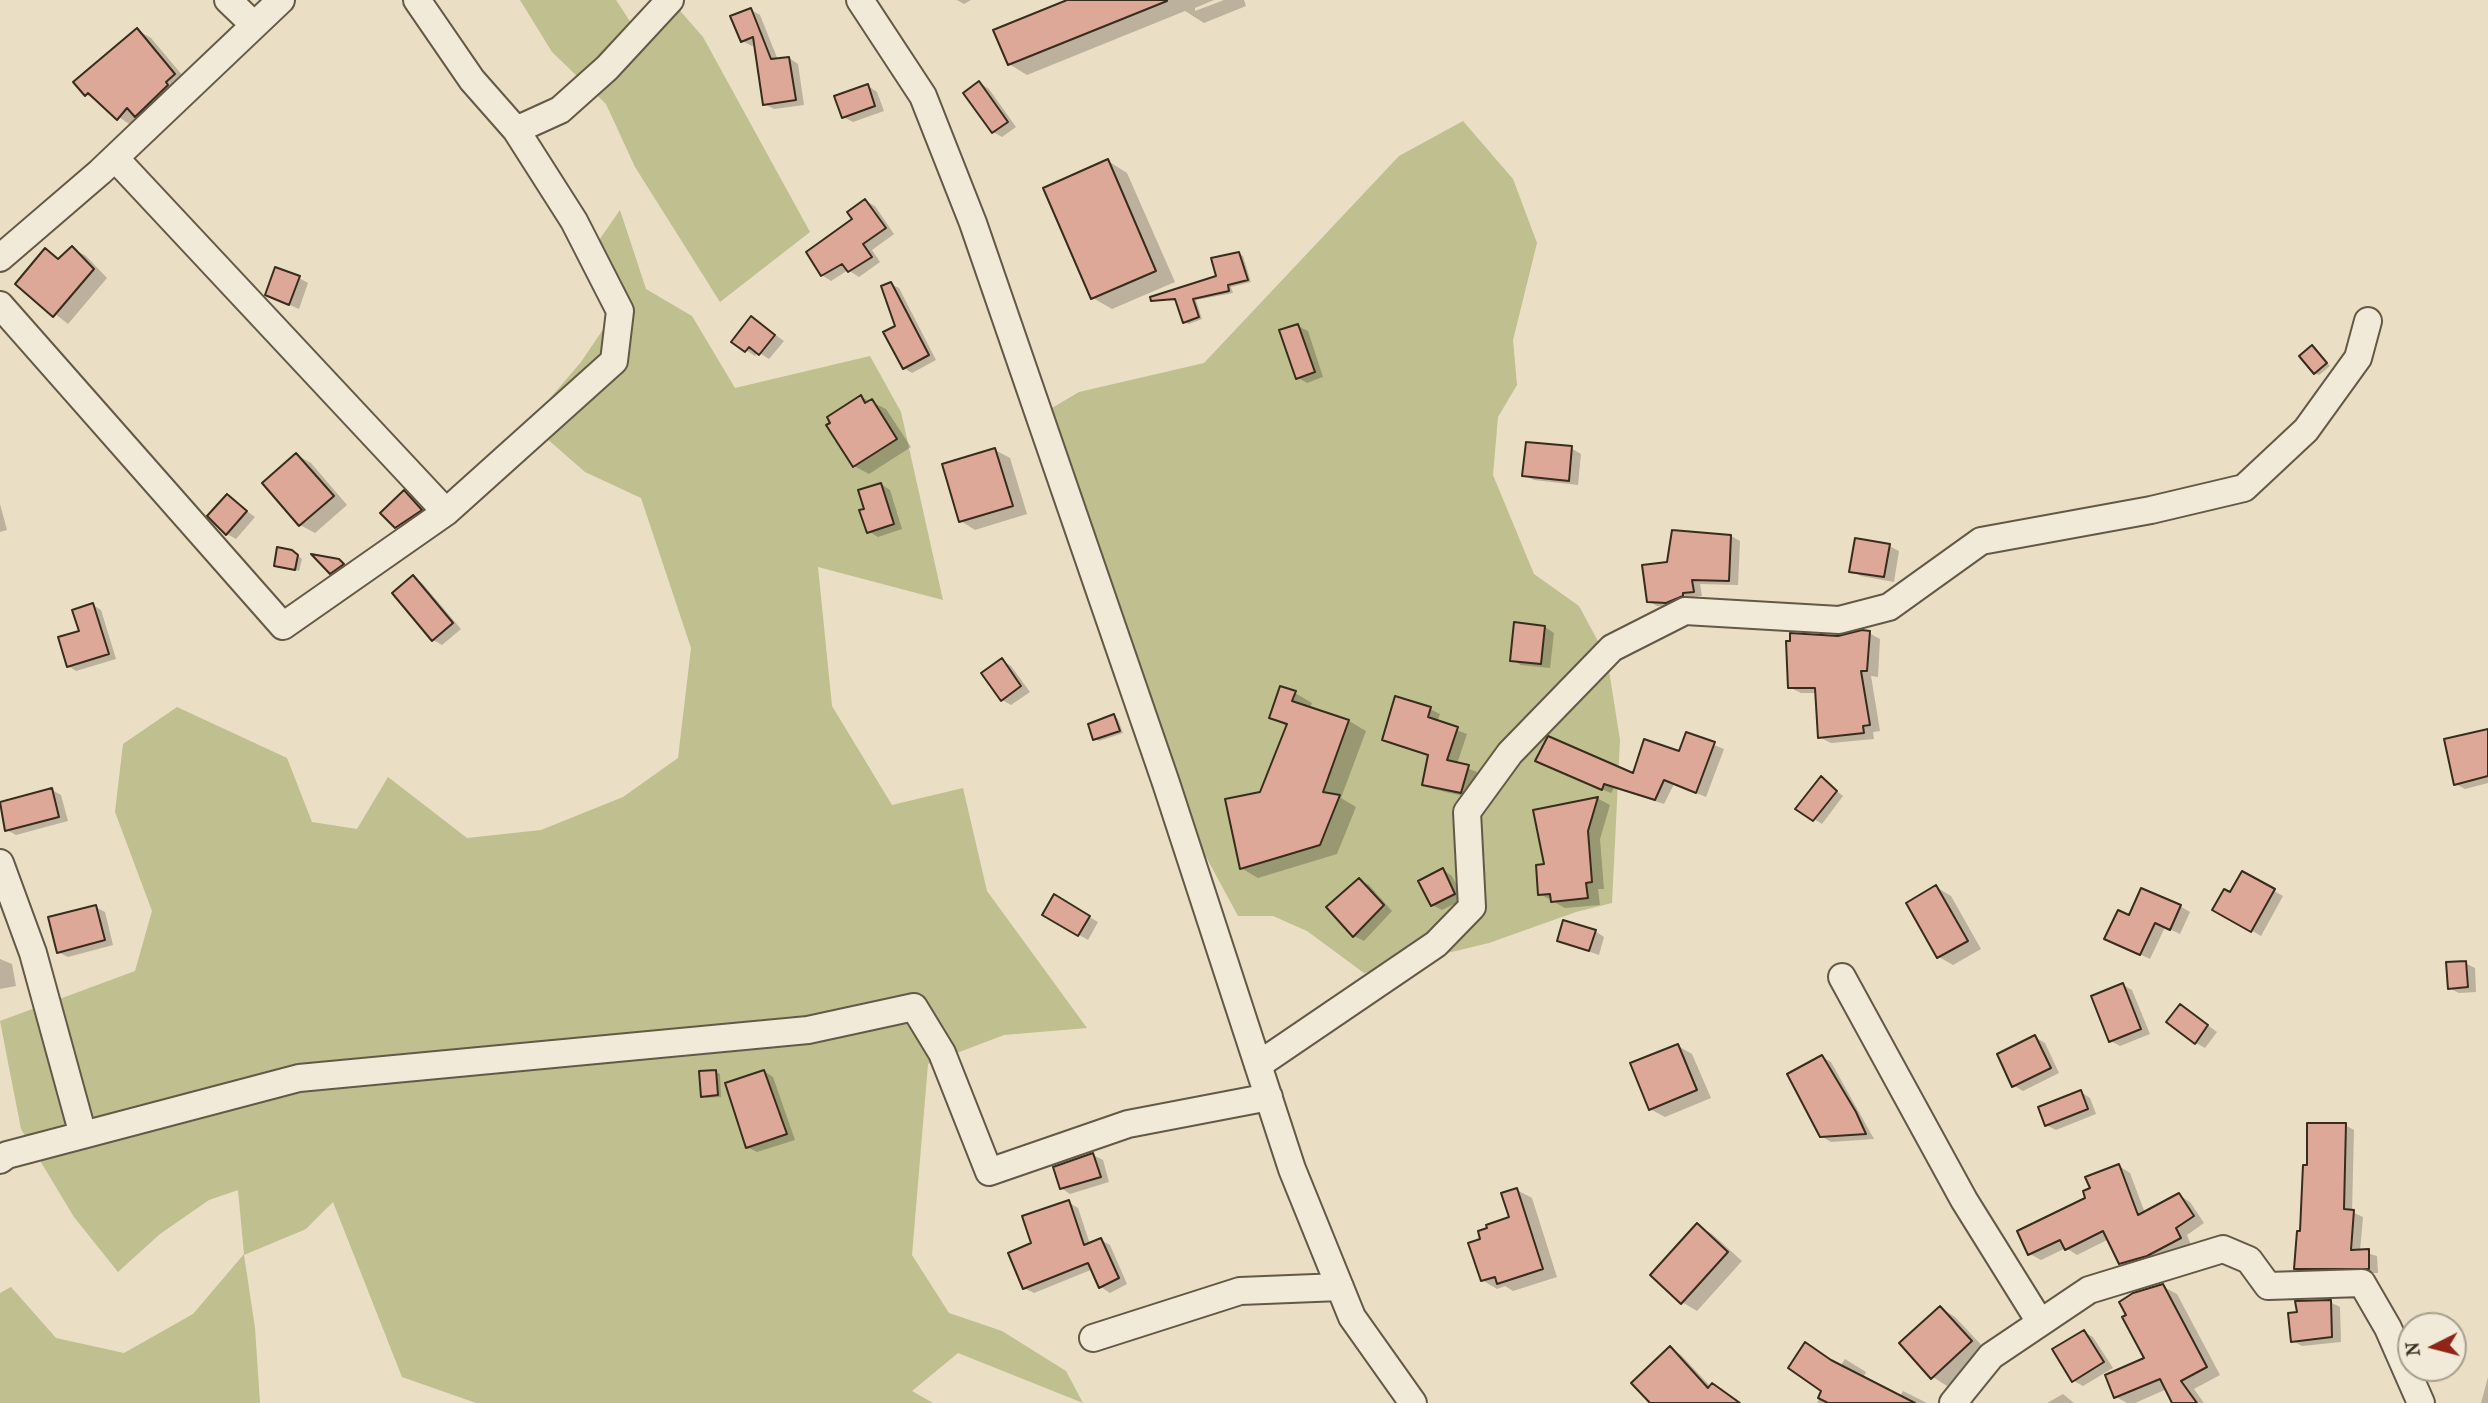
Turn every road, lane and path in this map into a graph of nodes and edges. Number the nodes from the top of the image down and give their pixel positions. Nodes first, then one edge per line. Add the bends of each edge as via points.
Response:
1 (228, 0) edge
2 (281, 0) edge
3 (417, 0) edge
4 (670, 0) edge
5 (860, 0) edge
6 (254, 26) junction
7 (516, 130) junction
8 (115, 158) junction
9 (0, 258) edge
10 (0, 305) edge
11 (2368, 321) dead end
12 (446, 512) junction
13 (0, 863) edge
14 (1842, 976) dead end
15 (1258, 1065) junction
16 (1269, 1097) junction
17 (83, 1135) junction
18 (0, 1160) edge
19 (1340, 1287) junction
20 (2040, 1322) junction
21 (1093, 1338) dead end
22 (1413, 1403) edge
23 (1952, 1403) edge
24 (2421, 1403) edge

1 - 6 street
2 - 6 street
3 - 7 street via 472,80
4 - 7 street via 607,68 559,110
5 - 15 street via 923,96 973,223
6 - 8 street
7 - 12 street via 574,221 620,311 614,361
8 - 9 street
8 - 12 street
10 - 12 street via 284,626
11 - 15 street via 2358,358 2306,430 2244,488 1981,541 1889,607 1839,620 1685,611 1612,648 1510,752 1467,812 1472,907 1436,944
13 - 17 street via 33,953
14 - 20 street via 1964,1200
15 - 16 street
16 - 17 street via 1128,1124 989,1172 942,1053 914,1007 808,1030 299,1078
16 - 19 street via 1292,1170
17 - 18 street
19 - 21 street via 1240,1291
19 - 22 street via 1352,1317
20 - 23 street via 1990,1356
20 - 24 street via 2089,1290 2223,1250 2249,1261 2268,1286 2362,1283

